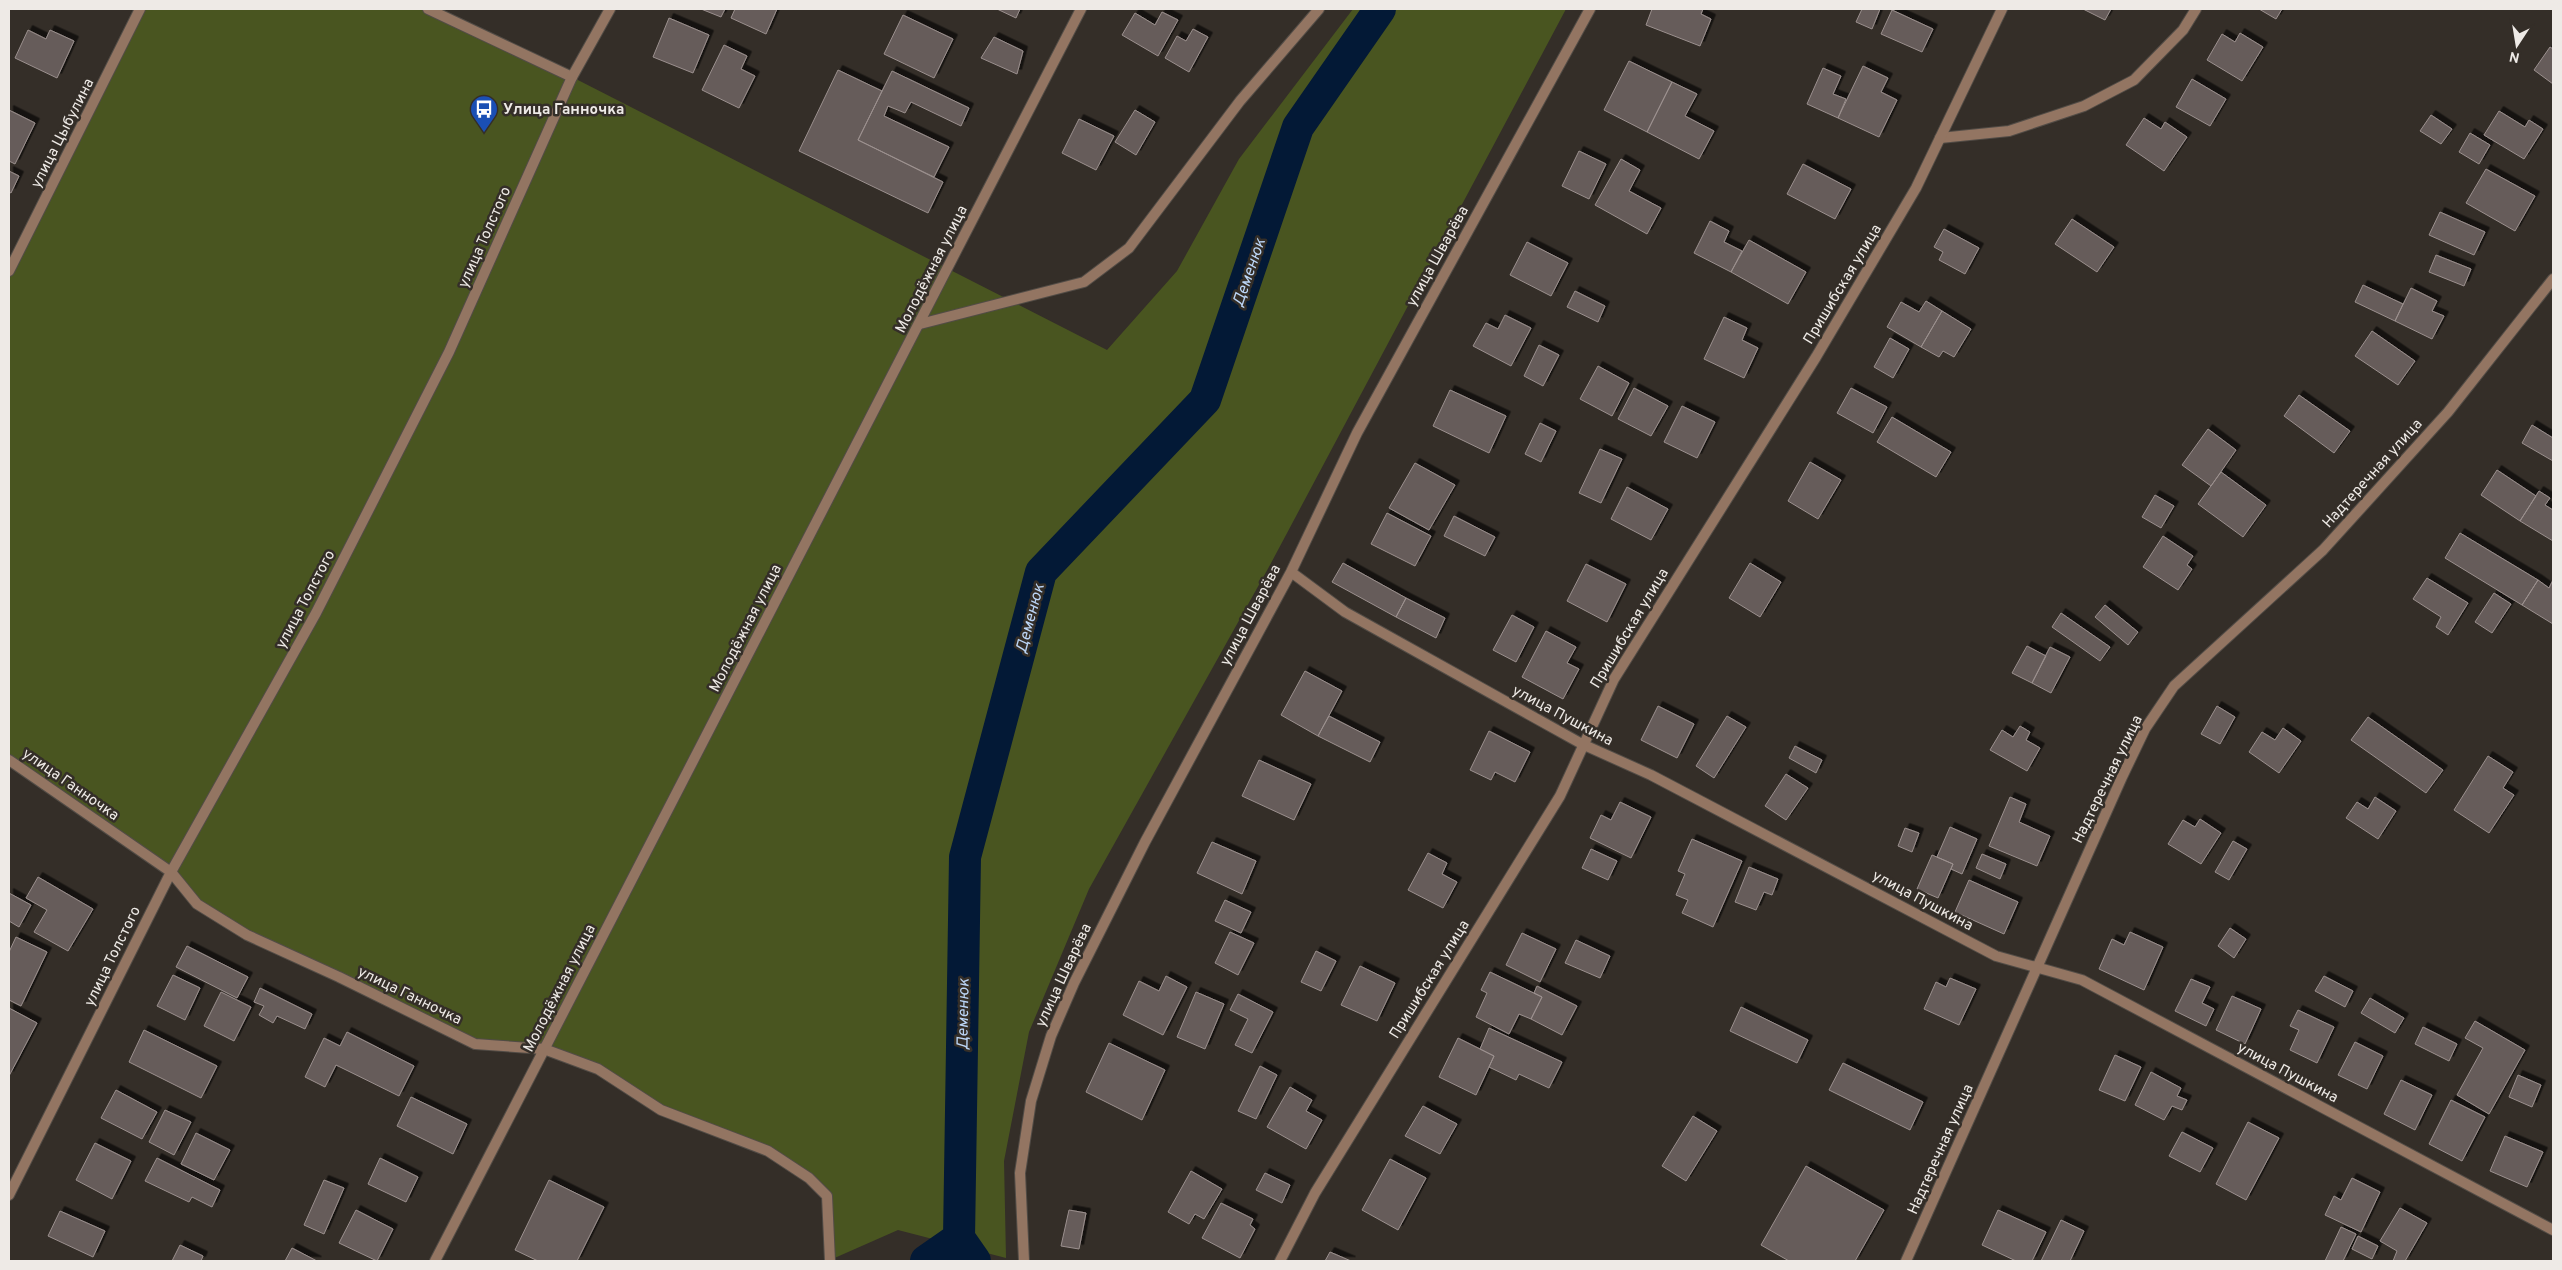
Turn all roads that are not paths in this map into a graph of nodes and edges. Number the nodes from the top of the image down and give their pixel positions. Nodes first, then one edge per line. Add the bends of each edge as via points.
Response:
1 (140, 9) edge
2 (428, 9) edge
3 (610, 9) edge
4 (1081, 9) edge
5 (1319, 9) edge
6 (1590, 9) edge
7 (2002, 9) edge
8 (2196, 9) edge
9 (572, 77) junction
10 (1940, 138) junction
11 (9, 271) edge
12 (2553, 278) edge
13 (920, 324) junction
14 (1291, 572) junction
15 (1582, 744) junction
16 (9, 760) edge
17 (171, 872) junction
18 (2036, 968) junction
19 (544, 1049) junction
20 (9, 1195) edge
21 (2553, 1230) edge
22 (435, 1261) edge
23 (830, 1261) edge
24 (1024, 1261) edge
25 (1280, 1261) edge
26 (1906, 1261) edge

1 - 11 street, улица Цыбулина
2 - 9 street
3 - 9 street, улица Толстого
4 - 13 street, Молодёжная улица
5 - 13 street via 1240,101 1129,248 1084,282
6 - 14 street, улица Шварёва via 1357,433
7 - 10 street, Пришибская улица
8 - 10 street via 2183,30 2134,80 2084,106 2010,131
9 - 17 street, улица Толстого via 449,352 316,613
10 - 15 street, Пришибская улица via 1916,188 1816,357 1614,678
12 - 18 street, Надтеречная улица via 2448,412 2323,550 2174,686 2130,761
13 - 19 street, Молодёжная улица
14 - 15 street, улица Пушкина via 1346,612
14 - 24 street, улица Шварёва via 1145,842 1051,1036 1030,1101 1020,1173
15 - 18 street, улица Пушкина via 1651,775 1996,956
15 - 25 street, Пришибская улица via 1560,796 1315,1193
16 - 17 street, улица Ганночка
17 - 19 street, улица Ганночка via 197,904 246,935 339,976 475,1044
17 - 20 street, улица Толстого
18 - 21 street, улица Пушкина via 2082,980
18 - 26 street, Надтеречная улица
19 - 22 street, Молодёжная улица
19 - 23 street, улица Ганночка via 598,1069 661,1110 768,1151 809,1178 827,1196

